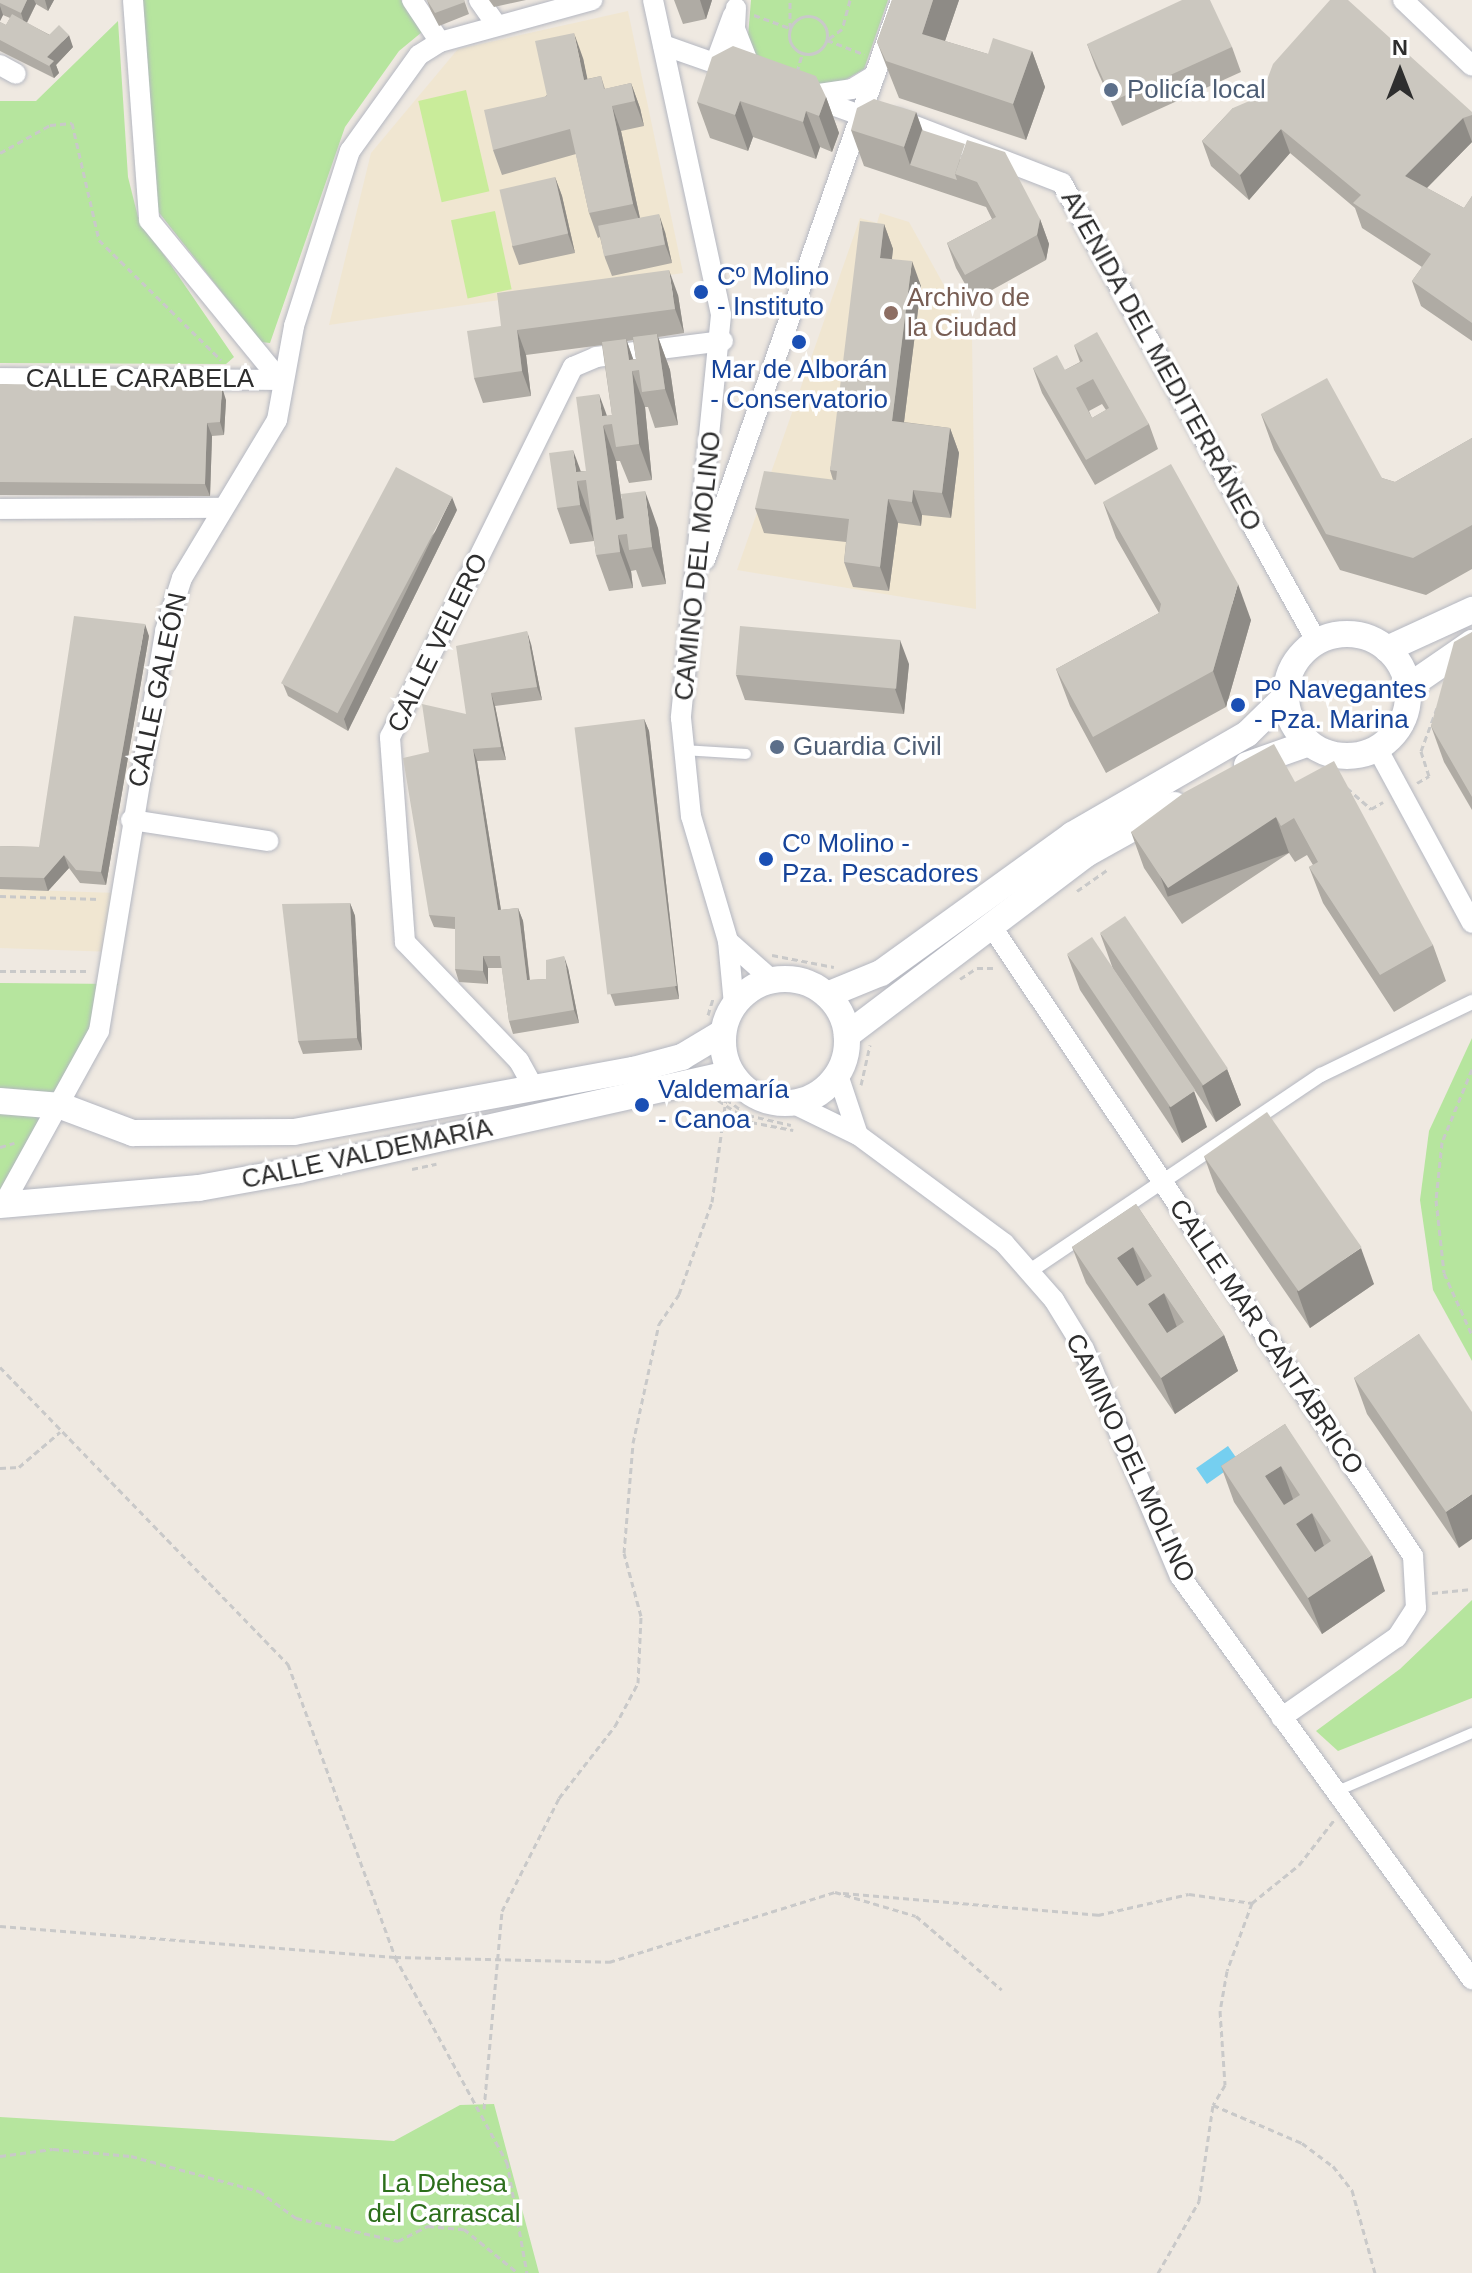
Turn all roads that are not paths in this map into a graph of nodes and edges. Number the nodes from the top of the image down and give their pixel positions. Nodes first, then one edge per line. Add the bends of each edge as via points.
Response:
1 (133, 0) edge
2 (412, 0) edge
3 (479, 0) edge
4 (589, 0) edge
5 (653, 0) edge
6 (901, 0) edge
7 (1403, 0) edge
8 (737, 4) edge
9 (496, 24) junction
10 (440, 42) junction
11 (663, 45) junction
12 (715, 64) junction
13 (1472, 66) edge
14 (877, 67) junction
15 (782, 87) junction
16 (862, 111) junction
17 (723, 341) junction
18 (0, 378) edge
19 (280, 380) junction
20 (221, 508) junction
21 (0, 509) edge
22 (696, 579) junction
23 (1472, 610) edge
24 (1317, 642) junction
25 (1472, 643) edge
26 (1387, 649) junction
27 (1408, 687) junction
28 (1286, 696) junction
29 (1309, 743) junction
30 (1377, 748) junction
31 (684, 750) junction
32 (746, 754) dead end
33 (131, 820) junction
34 (268, 841) dead end
35 (1472, 923) edge
36 (992, 927) junction
37 (728, 941) junction
38 (772, 980) junction
39 (827, 995) junction
40 (725, 998) junction
41 (1472, 1002) edge
42 (713, 1030) junction
43 (860, 1032) junction
44 (838, 1075) junction
45 (726, 1087) junction
46 (535, 1090) junction
47 (0, 1101) edge
48 (792, 1103) junction
49 (61, 1106) junction
50 (858, 1135) junction
51 (1161, 1184) junction
52 (1, 1205) edge
53 (1030, 1271) junction
54 (1281, 1718) junction
55 (1472, 1733) edge
56 (1337, 1795) junction
57 (1472, 1979) edge

1 - 19 street via 149,220
2 - 10 street
3 - 9 street
4 - 9 street, CALLE GALEÓN
5 - 11 street, CAMINO DEL MOLINO
6 - 14 street
7 - 13 street
8 - 12 street
8 - 15 street via 742,54
9 - 10 street, CALLE GALEÓN
10 - 19 street, CALLE GALEÓN via 398,75 350,151
11 - 12 street, AVENIDA DEL MEDITERRÁNEO
11 - 17 street, CAMINO DEL MOLINO
12 - 15 street, AVENIDA DEL MEDITERRÁNEO
14 - 15 street via 852,89
14 - 16 street
15 - 16 street, AVENIDA DEL MEDITERRÁNEO
16 - 22 street via 727,511
16 - 24 street, AVENIDA DEL MEDITERRÁNEO via 1062,183
17 - 22 street, CAMINO DEL MOLINO
17 - 46 street, CALLE VELERO via 596,357 573,367 390,737 405,942 519,1061
18 - 19 street, CALLE CARABELA
19 - 20 street, CALLE GALEÓN via 277,420
20 - 21 street
20 - 33 street, CALLE GALEÓN via 182,578 165,631
22 - 31 street, CAMINO DEL MOLINO via 681,718
23 - 26 main road
24 - 26 main road via 1354,634
24 - 28 main road via 1294,665
25 - 27 main road
26 - 27 main road
27 - 30 main road via 1402,723
28 - 29 main road
28 - 39 main road via 1247,734 1072,835 881,973
29 - 30 main road via 1342,756
29 - 36 main road via 1261,758 1086,854
30 - 35 street
31 - 32 lane
31 - 37 street, CAMINO DEL MOLINO via 691,816
33 - 34 street
33 - 49 street, CALLE GALEÓN via 99,1031
36 - 43 main road
36 - 51 street, CALLE MAR CANTÁBRICO
37 - 38 street
37 - 40 street, CAMINO DEL MOLINO
38 - 39 main road via 794,979
38 - 40 main road
39 - 43 main road
40 - 42 main road
41 - 51 street via 1321,1075
42 - 45 main road
42 - 46 main road, CALLE VALDEMARÍA via 682,1057
43 - 44 main road
44 - 48 main road via 816,1095
44 - 50 street, CAMINO DEL MOLINO via 843,1106
45 - 48 main road
45 - 52 main road, CALLE VALDEMARÍA via 299,1170
46 - 49 main road, CALLE VALDEMARÍA via 390,1119 195,1137 133,1133
47 - 49 main road, CALLE VALDEMARÍA
48 - 50 street, CAMINO DEL MOLINO
49 - 52 street, CALLE GALEÓN
50 - 53 street, CAMINO DEL MOLINO via 1004,1243
51 - 53 street
51 - 54 street, CALLE MAR CANTÁBRICO via 1401,1534 1418,1592 1397,1637
53 - 54 street, CAMINO DEL MOLINO via 1084,1349 1180,1576
54 - 56 street, CAMINO DEL MOLINO
55 - 56 lane
56 - 57 street, CAMINO DEL MOLINO

